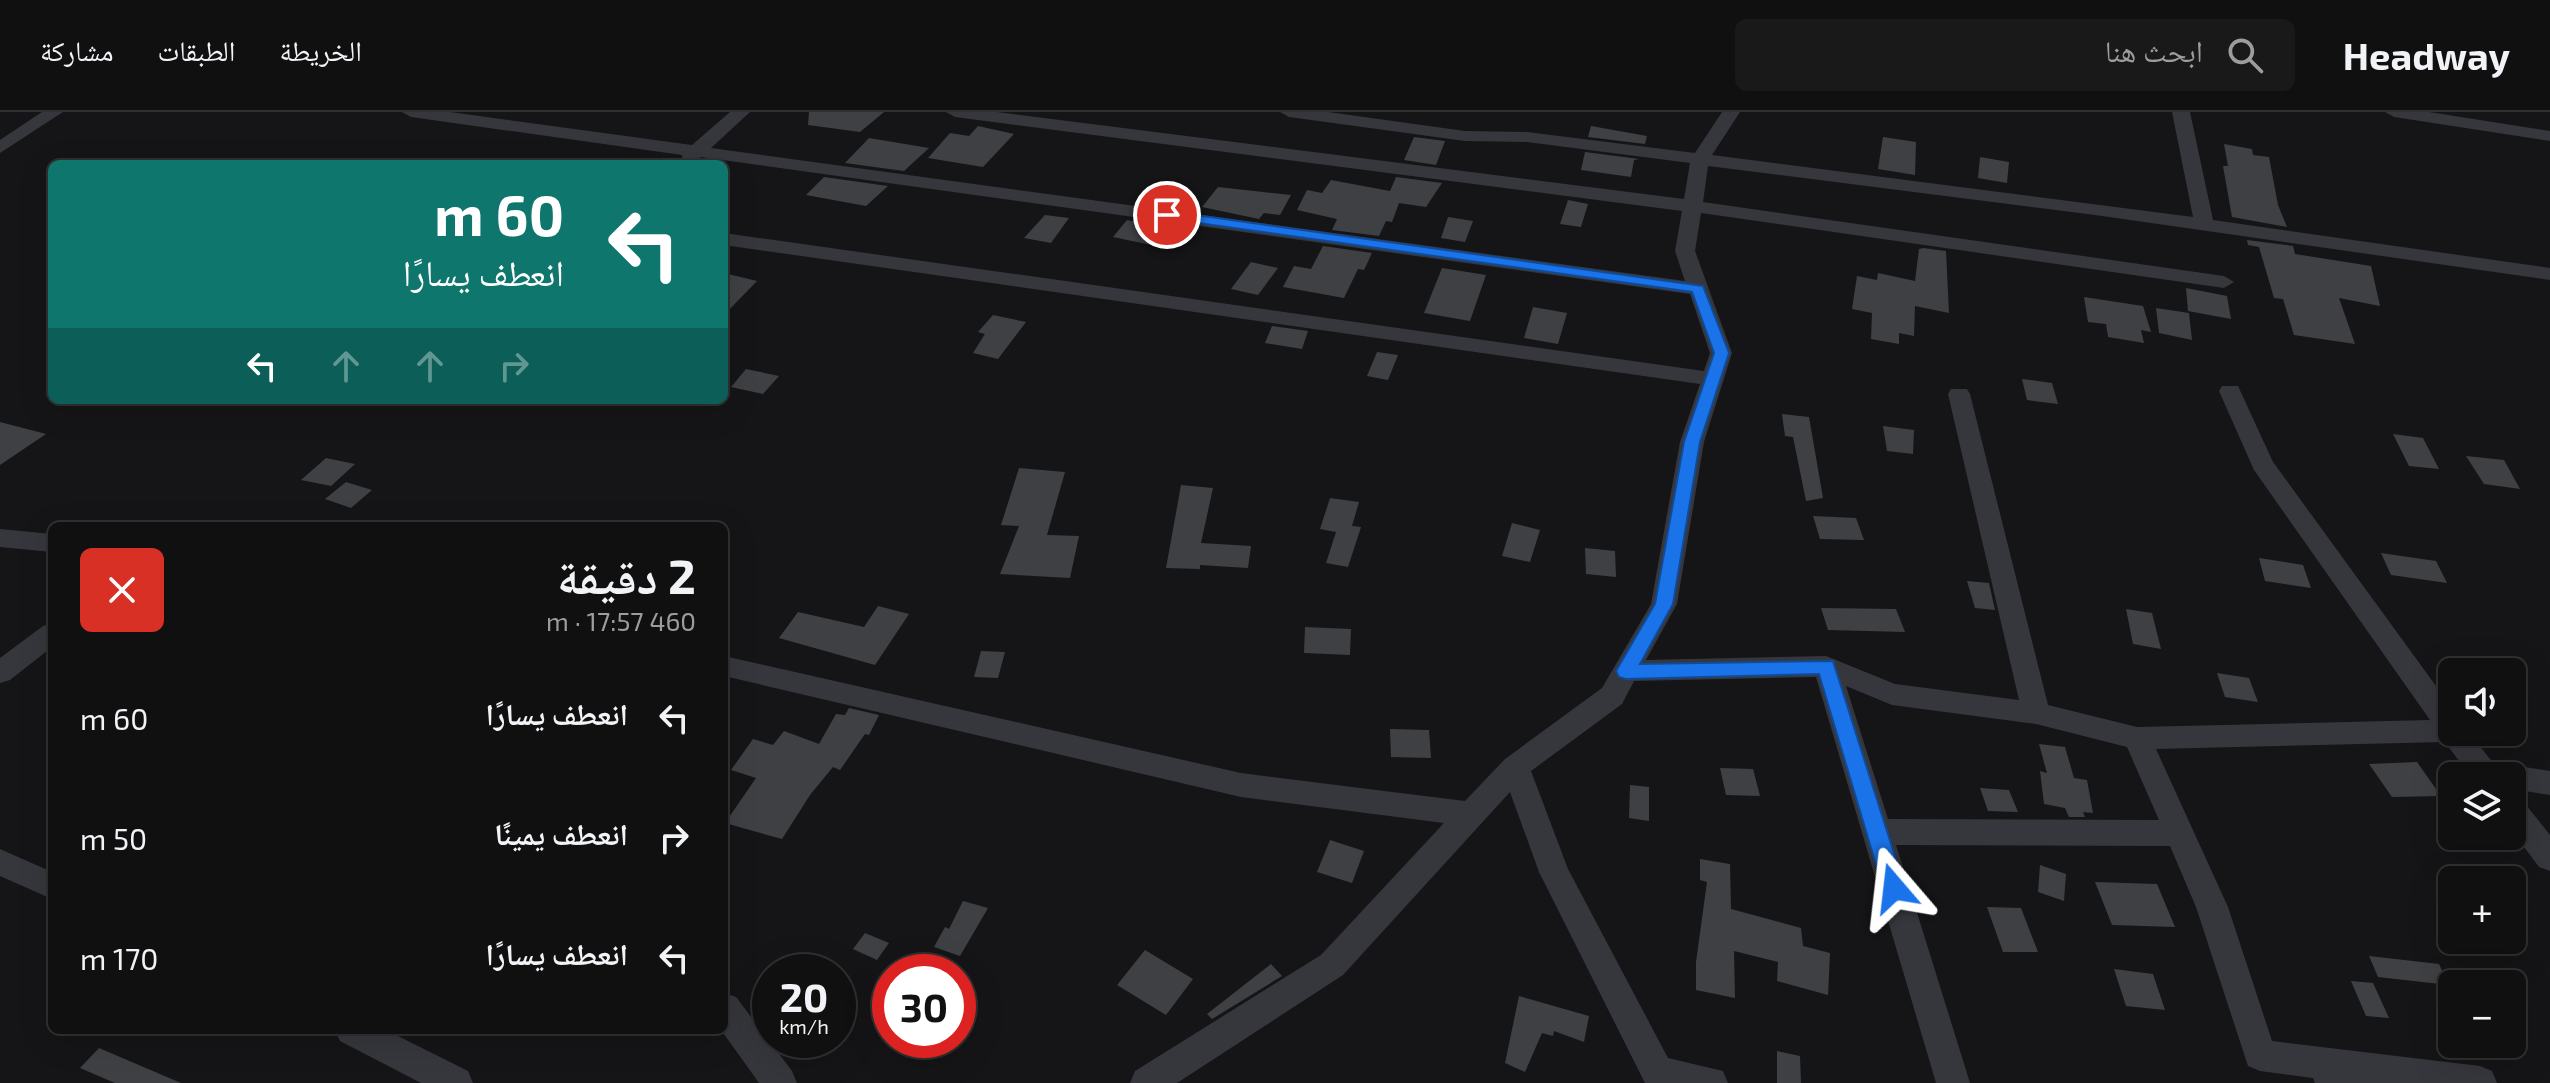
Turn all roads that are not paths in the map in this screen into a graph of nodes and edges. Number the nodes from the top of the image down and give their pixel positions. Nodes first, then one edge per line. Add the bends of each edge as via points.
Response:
1 (54, 112) edge
2 (411, 112) edge
3 (741, 112) edge
4 (955, 112) edge
5 (1289, 112) edge
6 (1731, 112) edge
7 (2181, 112) edge
8 (2394, 112) edge
9 (2550, 136) edge
10 (0, 148) edge
11 (698, 150) junction
12 (1700, 159) junction
13 (686, 160) edge
14 (1692, 206) junction
15 (2204, 225) junction
16 (728, 240) edge
17 (2550, 274) edge
18 (2224, 282) dead end
19 (1698, 289) junction
20 (1713, 379) junction
21 (2230, 391) dead end
22 (1959, 394) dead end
23 (0, 538) edge
24 (48, 543) edge
25 (48, 636) edge
26 (1826, 666) junction
27 (728, 667) edge
28 (1626, 671) junction
29 (0, 673) edge
30 (2438, 711) edge
31 (2036, 713) junction
32 (2438, 731) edge
33 (2137, 738) junction
34 (2468, 746) edge
35 (2484, 762) edge
36 (1515, 767) junction
37 (2526, 779) edge
38 (2550, 783) edge
39 (1471, 814) junction
40 (2526, 827) edge
41 (1877, 832) junction
42 (2179, 833) junction
43 (2550, 858) edge
44 (0, 862) edge
45 (48, 884) edge
46 (728, 1013) edge
47 (360, 1034) edge
48 (2329, 1073) edge
49 (1661, 1078) edge
50 (456, 1083) edge
51 (780, 1083) edge
52 (1147, 1083) edge
53 (1711, 1083) edge
54 (1953, 1083) edge
55 (2480, 1083) edge

1 - 10 street
2 - 11 street
3 - 11 street
4 - 14 street
5 - 12 street
6 - 12 street
7 - 15 street
8 - 9 street
11 - 13 street
11 - 19 street
12 - 14 street
12 - 15 street
14 - 18 street
14 - 19 street via 1685,251
15 - 17 street
16 - 20 street
19 - 20 street via 1721,353
20 - 28 street via 1692,442 1664,604
21 - 30 street via 2262,464
22 - 31 street
23 - 24 street
25 - 29 street
26 - 28 street
26 - 31 street via 1892,694
26 - 41 street
27 - 39 street via 1241,785
28 - 36 street via 1612,696
31 - 33 street
32 - 33 street
33 - 42 street
34 - 35 street
36 - 39 street
36 - 49 street via 1554,872
37 - 38 street
39 - 52 street via 1332,965
40 - 43 street
41 - 42 street
41 - 54 street
42 - 48 street via 2212,907 2260,1055
44 - 45 street
46 - 51 street
47 - 50 street
48 - 55 street
49 - 53 street

